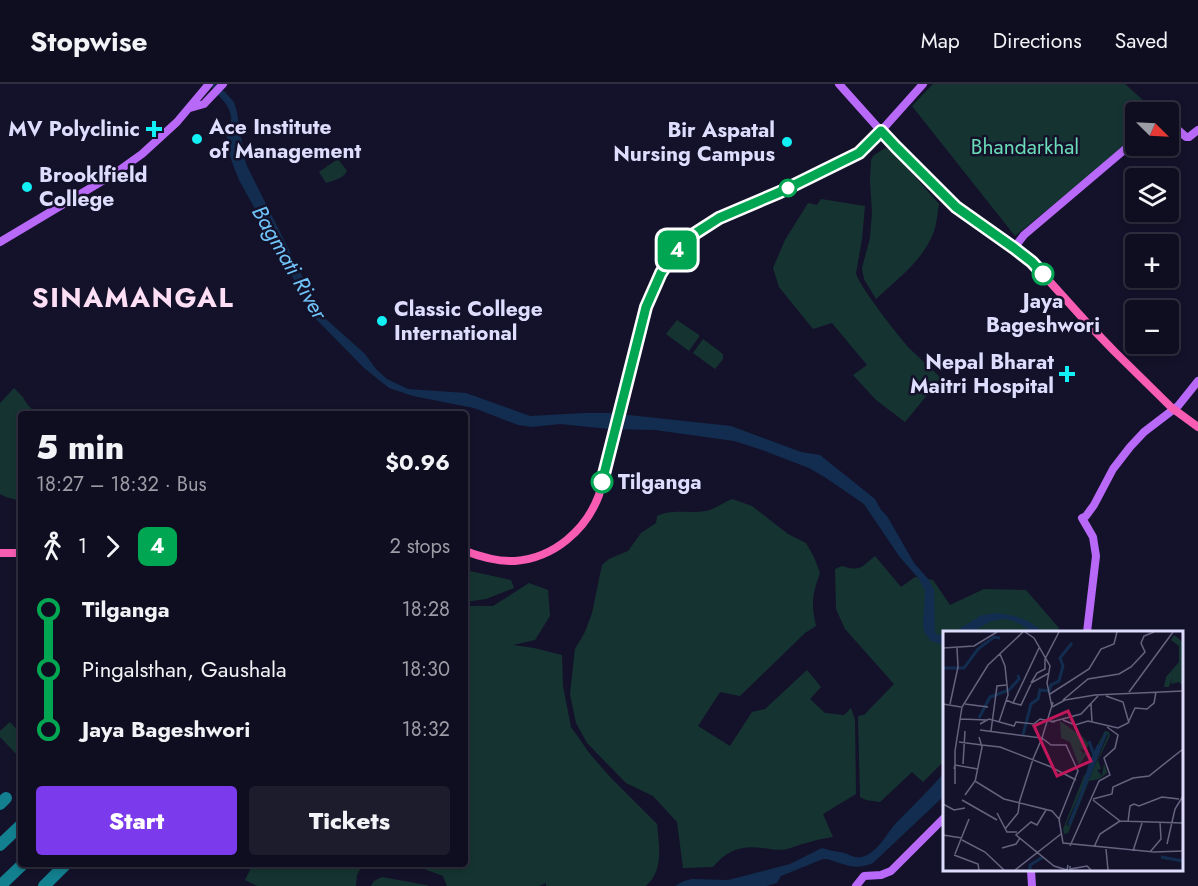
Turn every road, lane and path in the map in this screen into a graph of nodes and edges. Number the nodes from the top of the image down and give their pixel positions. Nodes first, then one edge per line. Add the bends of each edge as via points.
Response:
1 (209, 84) edge
2 (223, 84) edge
3 (839, 84) edge
4 (922, 84) edge
5 (188, 109) junction
6 (1179, 130) edge
7 (1198, 130) edge
8 (881, 131) junction
9 (1125, 149) edge
10 (0, 242) edge
11 (1014, 248) junction
12 (1198, 381) edge
13 (1173, 409) junction
14 (1198, 427) edge
15 (1082, 518) junction
16 (468, 552) edge
17 (0, 553) edge
18 (18, 553) edge
19 (1087, 631) edge
20 (943, 820) edge
21 (1031, 871) edge
22 (856, 886) edge
23 (1032, 886) edge

1 - 5 main road
2 - 5 main road via 204,104
3 - 8 main road
4 - 8 main road
5 - 10 main road via 142,154 114,174
6 - 7 main road via 1187,137
8 - 11 highway via 956,207
8 - 16 highway via 859,153 719,218 677,249 649,299 595,504 585,522 562,544 533,557 498,560
9 - 11 main road via 1024,235
11 - 13 highway via 1038,268
12 - 13 main road
13 - 14 highway
13 - 15 main road via 1130,447 1113,469 1098,500
13 - 15 main road via 1141,430 1128,444
15 - 19 main road via 1093,537 1096,556
17 - 18 highway
20 - 22 main road via 891,871 864,876
21 - 23 main road

